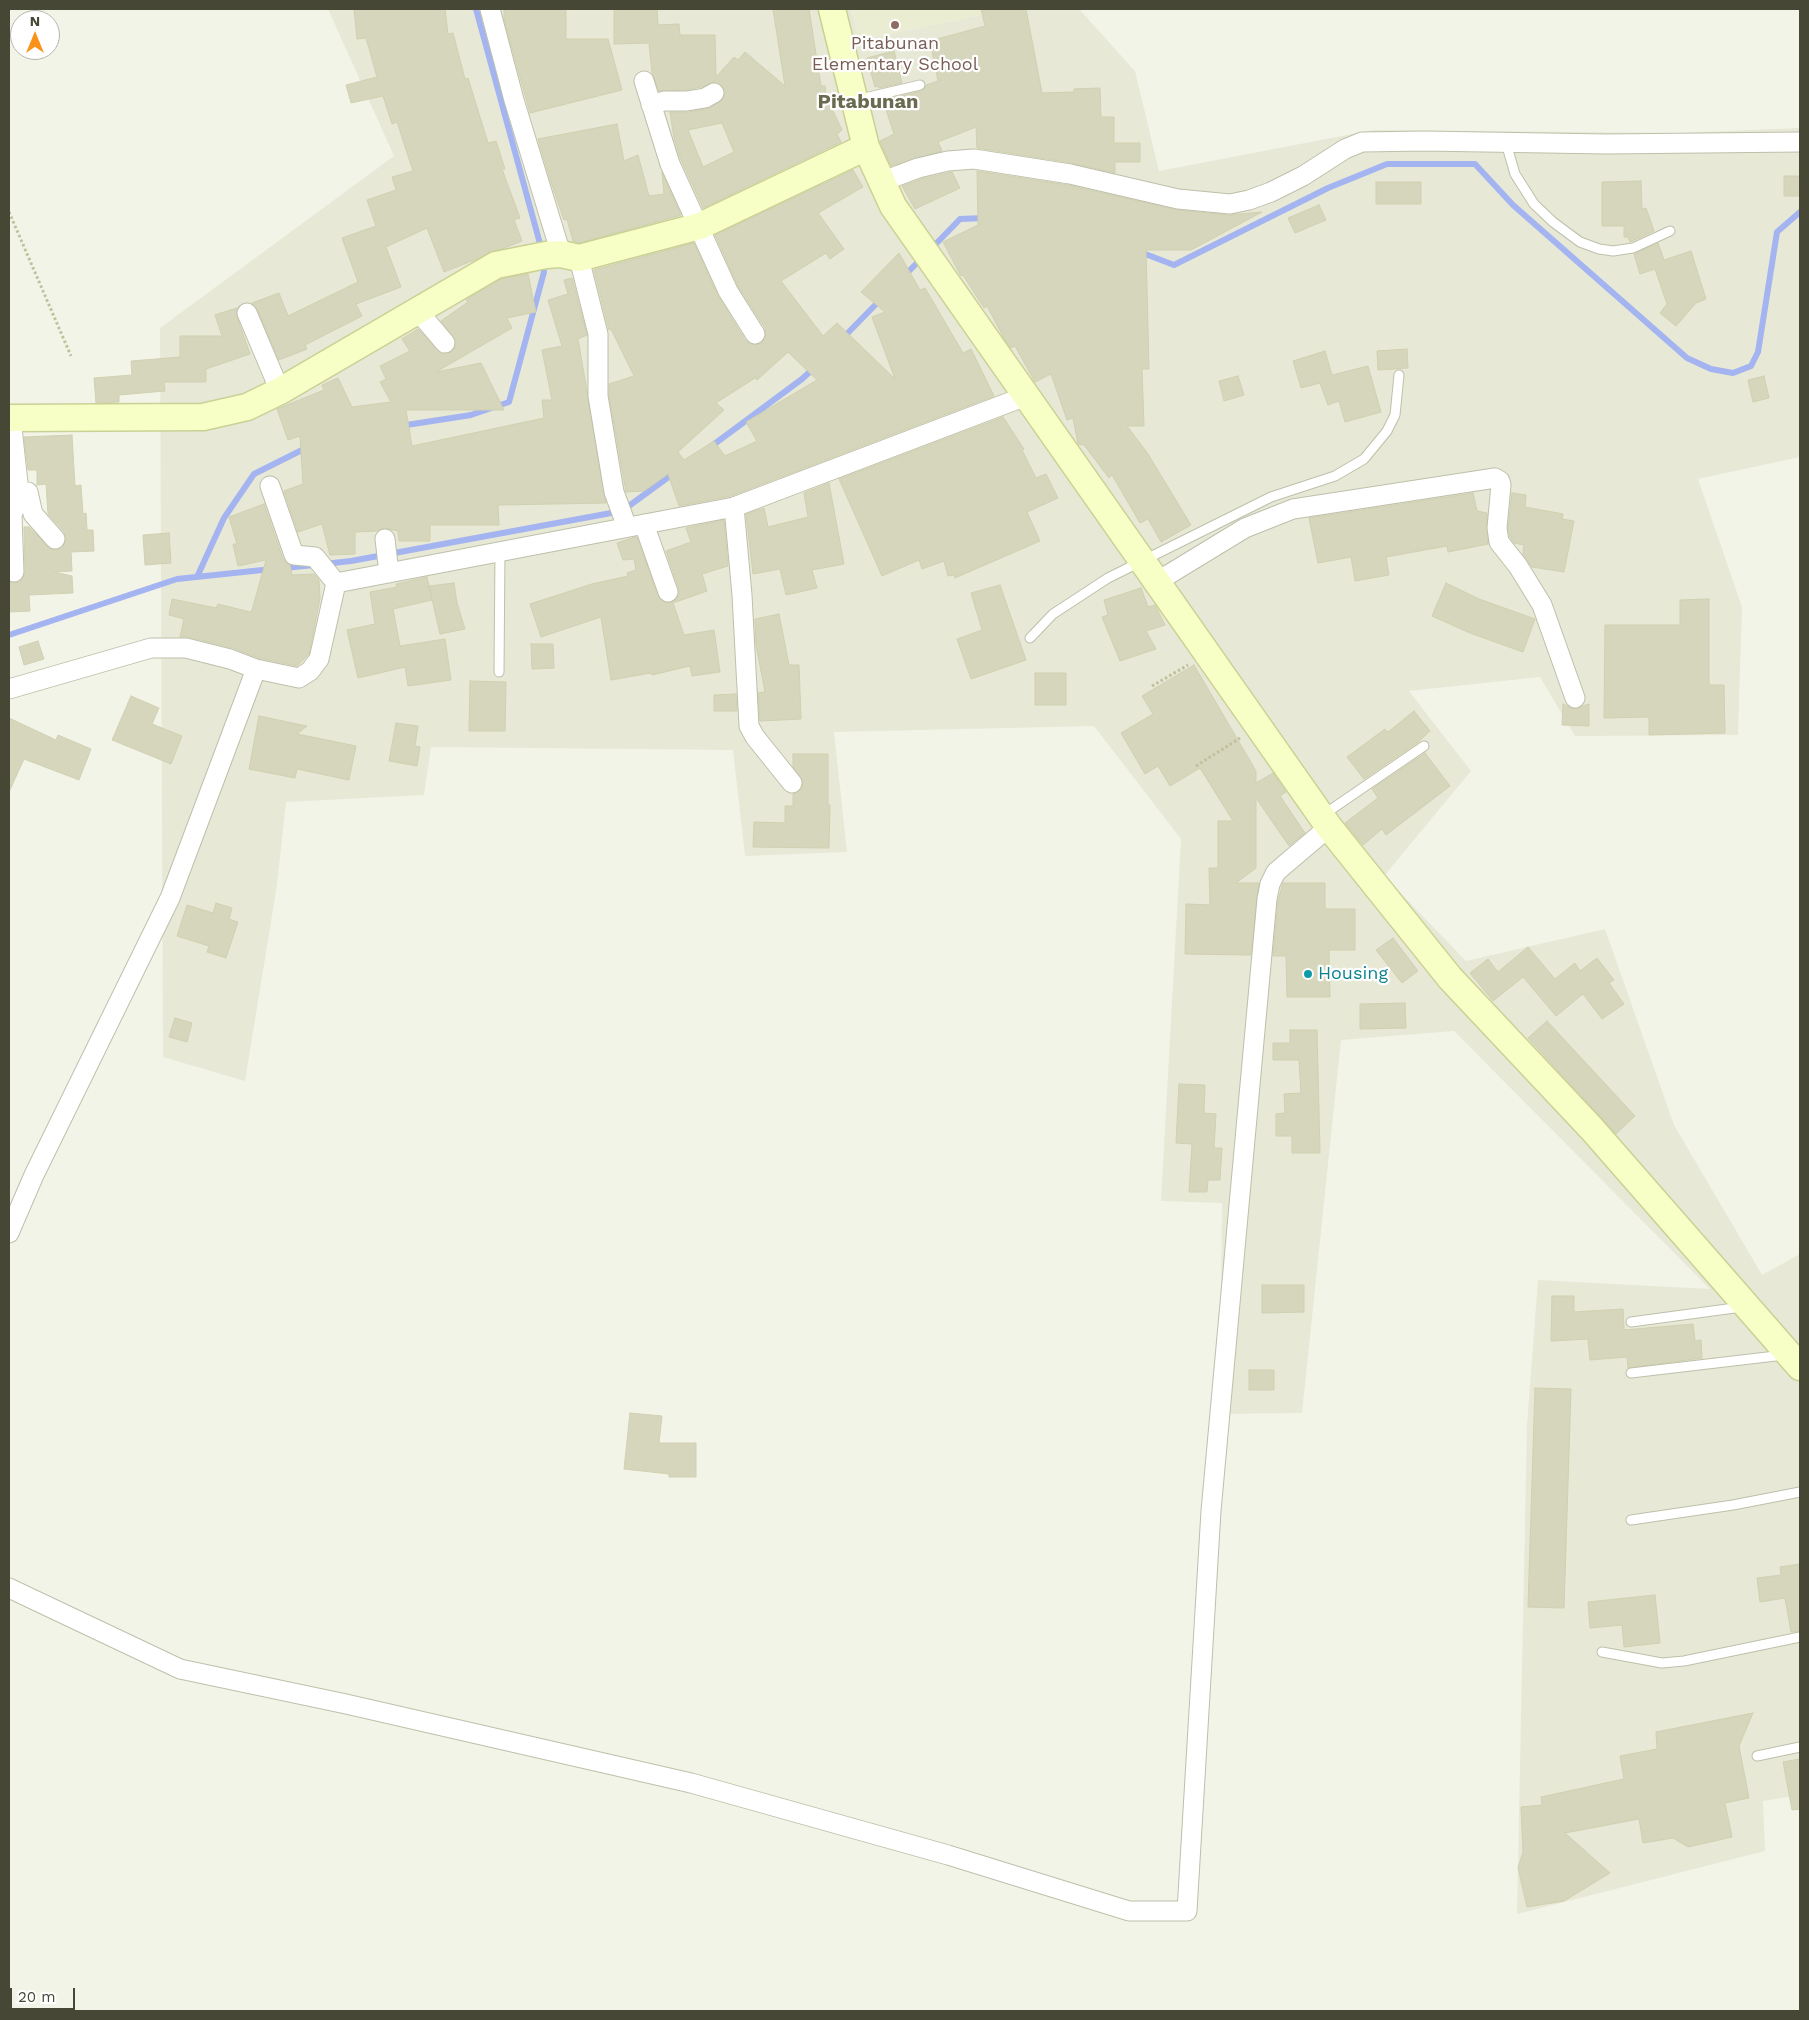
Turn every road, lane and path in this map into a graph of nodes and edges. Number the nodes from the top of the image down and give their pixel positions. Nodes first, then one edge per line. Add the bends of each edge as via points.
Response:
1 (490, 9) edge
2 (832, 9) edge
3 (644, 81) dead end
4 (920, 84) dead end
5 (714, 93) dead end
6 (853, 101) junction
7 (651, 104) junction
8 (1800, 142) edge
9 (1506, 143) junction
10 (866, 147) junction
11 (881, 182) junction
12 (9, 212) edge
13 (700, 226) junction
14 (1670, 231) dead end
15 (554, 256) junction
16 (417, 310) junction
17 (247, 313) dead end
18 (755, 334) dead end
19 (445, 342) dead end
20 (71, 356) dead end
21 (1399, 375) dead end
22 (280, 391) junction
23 (1026, 396) junction
24 (10, 418) edge
25 (270, 486) dead end
26 (27, 492) junction
27 (734, 507) junction
28 (631, 522) junction
29 (55, 539) dead end
30 (500, 550) junction
31 (325, 571) junction
32 (1150, 571) junction
33 (14, 572) dead end
34 (668, 592) dead end
35 (1030, 638) dead end
36 (1206, 654) junction
37 (256, 669) junction
38 (499, 672) dead end
39 (1152, 686) dead end
40 (9, 689) edge
41 (1575, 698) dead end
42 (1259, 726) junction
43 (1424, 746) dead end
44 (1196, 766) dead end
45 (792, 783) dead end
46 (1325, 822) junction
47 (9, 1233) edge
48 (1748, 1307) junction
49 (1631, 1322) dead end
50 (1795, 1361) edge
51 (1631, 1373) dead end
52 (1800, 1492) edge
53 (1631, 1520) dead end
54 (9, 1588) edge
55 (1800, 1637) edge
56 (1602, 1652) dead end
57 (1800, 1747) edge
58 (1757, 1756) dead end

1 - 15 street
2 - 6 street
3 - 7 street
4 - 6 lane
5 - 7 street via 705,98
6 - 10 street
7 - 13 street via 670,164
8 - 9 street
9 - 11 street via 1362,142 1271,192 1230,204 1178,199 1070,174 974,159 918,168
9 - 14 lane via 1515,174 1534,204 1580,242 1613,251 1633,248
10 - 11 street
10 - 13 street
11 - 23 street via 893,206
12 - 20 path
13 - 15 street
13 - 18 street via 728,292
15 - 16 street via 496,265
15 - 28 street via 598,334 598,396 614,492
16 - 19 street
16 - 22 street
17 - 22 street
21 - 32 lane via 1395,415 1387,431 1364,459 1335,476 1271,497
22 - 24 street via 247,407 203,417
23 - 27 street
23 - 32 street
24 - 26 street
25 - 31 street via 294,555
26 - 29 street via 33,514
26 - 33 street via 12,515
27 - 28 street
27 - 45 street via 749,726
28 - 30 street
28 - 34 street
30 - 31 street via 387,556
30 - 38 lane
31 - 37 street via 319,659 310,672 299,678
32 - 35 lane via 1108,578 1053,614
32 - 36 street
32 - 41 street via 1293,509 1495,478 1502,485 1499,542 1542,606
36 - 39 path
36 - 42 street
37 - 40 street via 186,648 151,648
37 - 47 street via 170,898 34,1175
42 - 44 path
42 - 46 street
43 - 46 lane
46 - 48 street via 1450,978 1592,1129
46 - 54 street via 1276,872 1267,899 1211,1512 1187,1912 1129,1912 948,1855 691,1783 180,1669
48 - 49 lane
48 - 50 street
50 - 51 lane
52 - 53 lane
55 - 56 lane via 1662,1664
57 - 58 lane

